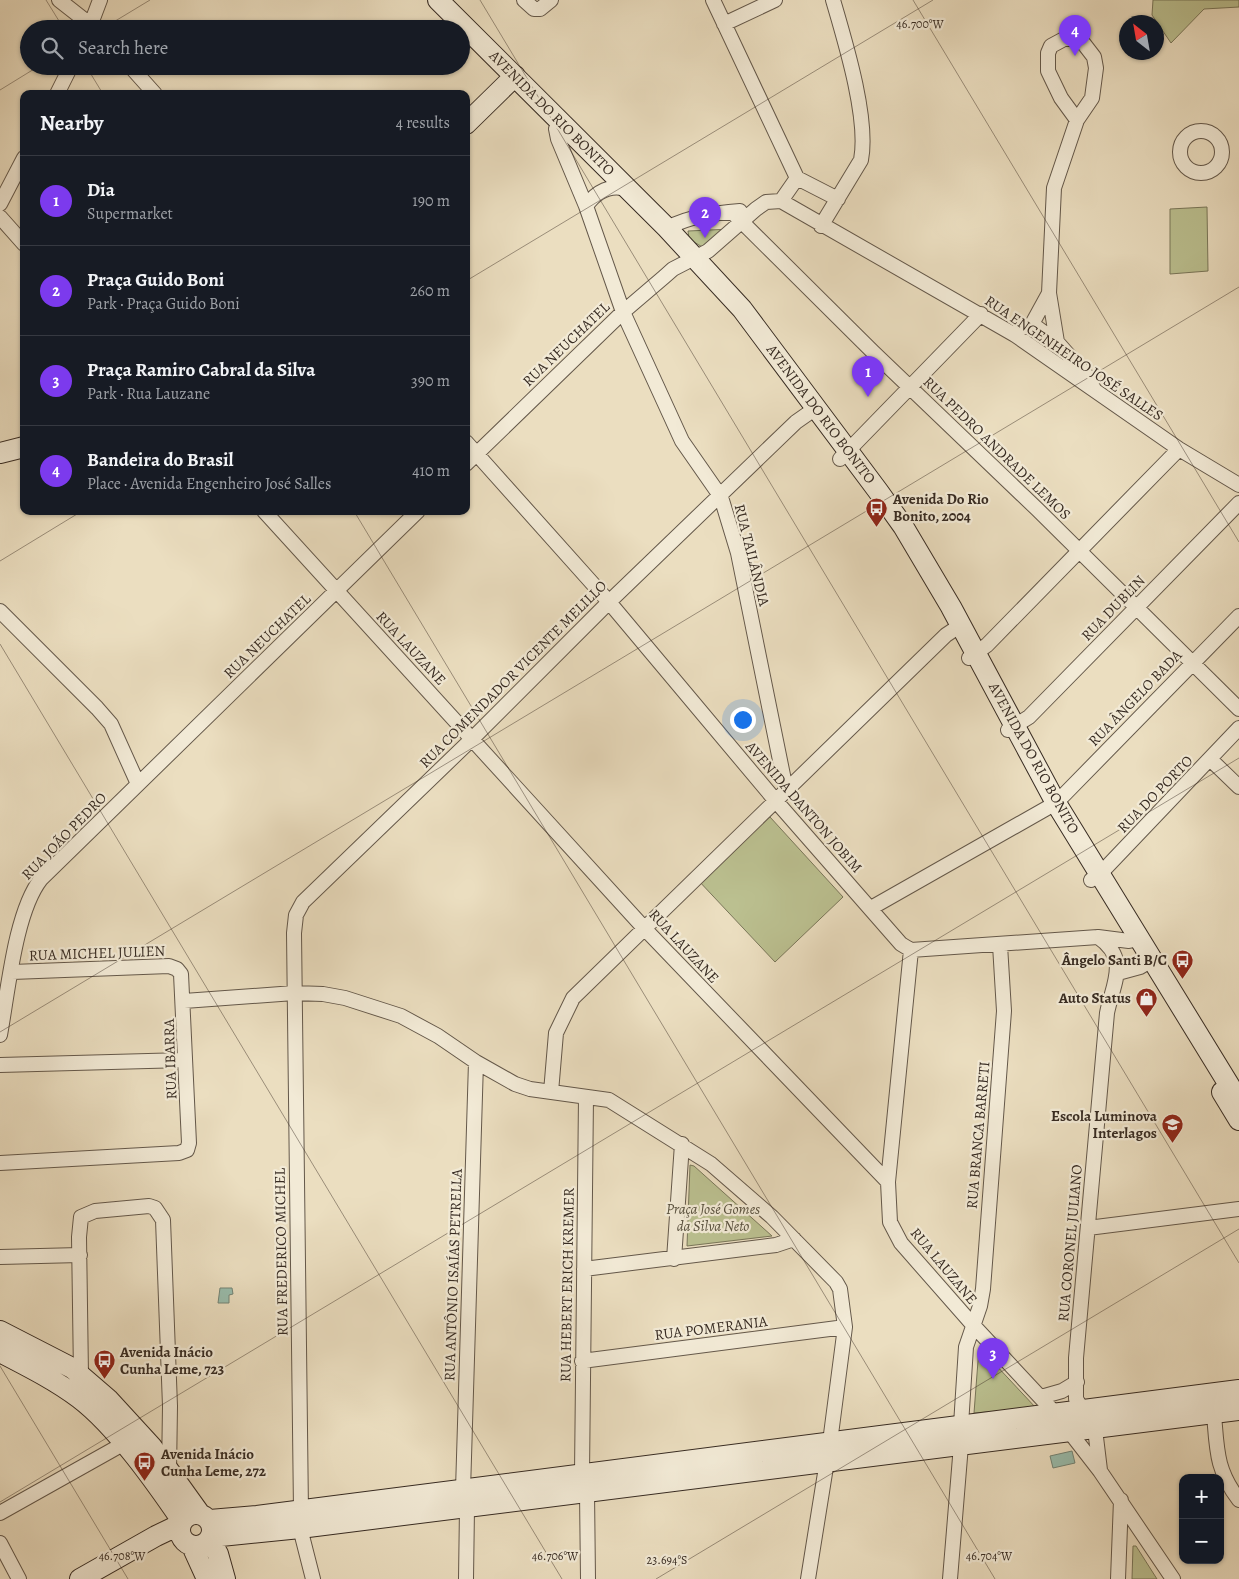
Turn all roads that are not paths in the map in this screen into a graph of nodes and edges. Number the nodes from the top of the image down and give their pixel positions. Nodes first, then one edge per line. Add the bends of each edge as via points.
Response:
1 (60, 0) edge
2 (100, 0) edge
3 (425, 0) edge
4 (438, 0) edge
5 (524, 0) edge
6 (551, 0) edge
7 (713, 0) edge
8 (775, 0) edge
9 (833, 0) edge
10 (84, 20) edge
11 (94, 20) edge
12 (445, 20) edge
13 (456, 20) edge
14 (724, 24) junction
15 (470, 35) edge
16 (470, 43) edge
17 (66, 75) edge
18 (138, 75) edge
19 (512, 80) junction
20 (59, 90) edge
21 (151, 90) edge
22 (470, 120) edge
23 (1078, 120) junction
24 (556, 129) junction
25 (20, 166) edge
26 (797, 178) junction
27 (621, 189) junction
28 (838, 199) junction
29 (781, 201) junction
30 (0, 204) edge
31 (586, 206) junction
32 (756, 209) junction
33 (732, 212) junction
34 (0, 217) edge
35 (742, 222) junction
36 (821, 226) junction
37 (667, 228) junction
38 (20, 240) edge
39 (690, 261) junction
40 (1049, 293) junction
41 (623, 312) junction
42 (981, 314) junction
43 (1032, 324) junction
44 (1015, 335) junction
45 (1057, 342) junction
46 (1029, 345) junction
47 (911, 387) junction
48 (1095, 392) junction
49 (811, 411) junction
50 (470, 446) edge
51 (20, 448) edge
52 (1179, 449) junction
53 (0, 453) edge
54 (477, 454) junction
55 (844, 455) junction
56 (470, 460) edge
57 (1239, 485) edge
58 (721, 497) junction
59 (1239, 503) edge
60 (268, 515) edge
61 (414, 515) edge
62 (1080, 551) junction
63 (336, 591) junction
64 (609, 602) junction
65 (1137, 606) junction
66 (0, 611) edge
67 (1239, 616) edge
68 (958, 627) junction
69 (973, 656) junction
70 (1193, 661) junction
71 (1239, 709) edge
72 (1011, 728) junction
73 (1239, 728) edge
74 (473, 738) junction
75 (1211, 760) junction
76 (138, 784) junction
77 (1239, 788) edge
78 (786, 790) junction
79 (775, 800) junction
80 (1052, 806) junction
81 (1096, 877) junction
82 (871, 908) junction
83 (644, 928) junction
84 (1098, 937) junction
85 (1134, 940) junction
86 (1000, 945) junction
87 (912, 950) junction
88 (1148, 962) junction
89 (12, 972) junction
90 (1118, 973) junction
91 (181, 974) joint
92 (294, 994) junction
93 (184, 1001) junction
94 (0, 1035) edge
95 (185, 1060) junction
96 (476, 1062) junction
97 (0, 1065) edge
98 (551, 1092) junction
99 (586, 1097) junction
100 (1237, 1108) edge
101 (682, 1144) junction
102 (0, 1163) edge
103 (888, 1182) junction
104 (1239, 1209) edge
105 (1088, 1228) junction
106 (794, 1238) junction
107 (80, 1255) junction
108 (0, 1257) edge
109 (674, 1259) junction
110 (584, 1269) junction
111 (973, 1325) junction
112 (845, 1327) junction
113 (0, 1331) edge
114 (0, 1352) edge
115 (582, 1361) junction
116 (81, 1375) junction
117 (1077, 1382) junction
118 (1239, 1390) edge
119 (1041, 1397) junction
120 (1083, 1408) junction
121 (1239, 1410) edge
122 (1055, 1413) junction
123 (1214, 1414) junction
124 (961, 1426) junction
125 (1095, 1429) junction
126 (1071, 1433) junction
127 (830, 1442) junction
128 (122, 1444) junction
129 (961, 1445) junction
130 (826, 1462) junction
131 (1100, 1471) junction
132 (163, 1479) junction
133 (584, 1483) junction
134 (465, 1499) junction
135 (1121, 1500) junction
136 (1239, 1500) edge
137 (0, 1513) edge
138 (301, 1520) junction
139 (181, 1523) junction
140 (202, 1533) junction
141 (156, 1536) junction
142 (0, 1543) edge
143 (119, 1558) junction
144 (19, 1579) edge
145 (80, 1579) edge
146 (207, 1579) edge
147 (225, 1579) edge
148 (313, 1579) edge
149 (466, 1579) edge
150 (588, 1579) edge
151 (808, 1579) edge
152 (950, 1579) edge
153 (1118, 1579) edge
154 (1173, 1579) edge

1 - 10 street
2 - 11 street
3 - 12 street
4 - 13 street, AVENIDA DO RIO BONITO
5 - 6 street via 534,9 540,9
7 - 14 street
8 - 14 street
9 - 28 street via 856,90 864,147 861,160
14 - 26 street
15 - 19 street, AVENIDA DO RIO BONITO
16 - 19 street, AVENIDA DO RIO BONITO
17 - 20 street
18 - 21 street
19 - 22 street
19 - 24 street, AVENIDA DO RIO BONITO
19 - 27 street, AVENIDA DO RIO BONITO
23 - 23 street via 1092,98 1096,68 1094,56 1084,44 1064,39 1052,46 1048,53 1048,71 1061,98
23 - 40 street via 1054,188
24 - 27 street, AVENIDA DO RIO BONITO
24 - 31 street, RUA TAILÂNDIA
25 - 30 street
26 - 28 street
26 - 29 street
27 - 31 street via 600,192
27 - 37 street, AVENIDA DO RIO BONITO
27 - 39 street, AVENIDA DO RIO BONITO
28 - 36 street
29 - 32 street via 766,202
29 - 36 street, RUA ENGENHEIRO JOSÉ SALLES
31 - 41 street, RUA TAILÂNDIA
32 - 33 street
32 - 35 street, RUA NEUCHATEL
33 - 35 street, RUA PEDRO ANDRADE LEMOS
33 - 37 street via 703,216
34 - 38 street
35 - 39 street, RUA NEUCHATEL
35 - 47 street, RUA PEDRO ANDRADE LEMOS
36 - 42 street, RUA ENGENHEIRO JOSÉ SALLES
37 - 39 street, AVENIDA DO RIO BONITO
39 - 41 street, RUA NEUCHATEL via 673,269
39 - 49 street, AVENIDA DO RIO BONITO via 751,320
40 - 43 street
40 - 45 street
41 - 54 street, RUA NEUCHATEL
41 - 58 street, RUA TAILÂNDIA via 682,441
42 - 44 street, RUA ENGENHEIRO JOSÉ SALLES
42 - 47 street
43 - 44 street
43 - 45 street
43 - 46 street
44 - 46 street, RUA ENGENHEIRO JOSÉ SALLES
45 - 48 street via 1087,376
46 - 48 street, RUA ENGENHEIRO JOSÉ SALLES
47 - 55 street
47 - 62 street, RUA PEDRO ANDRADE LEMOS
48 - 52 street, RUA ENGENHEIRO JOSÉ SALLES
49 - 55 street, AVENIDA DO RIO BONITO
49 - 58 street, RUA COMENDADOR VICENTE MELILLO
50 - 54 street, AVENIDA DANTON JOBIM
51 - 53 street
52 - 57 street, RUA ENGENHEIRO JOSÉ SALLES via 1199,456
52 - 62 street
54 - 56 street, RUA NEUCHATEL
54 - 64 street, AVENIDA DANTON JOBIM
55 - 68 street, AVENIDA DO RIO BONITO via 903,526
58 - 64 street, RUA COMENDADOR VICENTE MELILLO
58 - 78 street, RUA TAILÂNDIA via 738,553
59 - 65 street, RUA DUBLIN
60 - 63 street, RUA LAUZANE
61 - 63 street, RUA NEUCHATEL
62 - 65 street, RUA PEDRO ANDRADE LEMOS
62 - 69 street
63 - 74 street, RUA LAUZANE
63 - 76 street, RUA NEUCHATEL
64 - 74 street, RUA COMENDADOR VICENTE MELILLO
64 - 79 street, AVENIDA DANTON JOBIM
65 - 70 street, RUA PEDRO ANDRADE LEMOS
65 - 72 street, RUA DUBLIN via 1029,717
66 - 76 street via 106,719
67 - 70 street, RUA ÂNGELO BADA
68 - 69 street, AVENIDA DO RIO BONITO
68 - 78 street
69 - 72 street, AVENIDA DO RIO BONITO
70 - 71 street, RUA PEDRO ANDRADE LEMOS
70 - 80 street, RUA ÂNGELO BADA
72 - 80 street, AVENIDA DO RIO BONITO
73 - 75 street, RUA DO PORTO
74 - 83 street, RUA LAUZANE
74 - 92 street, RUA COMENDADOR VICENTE MELILLO via 303,902 296,915 294,933
75 - 77 street
75 - 81 street, RUA DO PORTO
76 - 89 street, RUA JOÃO PEDRO via 33,890 24,913
78 - 79 street
79 - 82 street, AVENIDA DANTON JOBIM
79 - 83 street
80 - 81 street, AVENIDA DO RIO BONITO
80 - 82 street, RUA ÂNGELO BADA
81 - 85 street, AVENIDA DO RIO BONITO
82 - 87 street, AVENIDA DANTON JOBIM via 901,944
83 - 98 street via 573,998 562,1017 556,1033
83 - 103 street, RUA LAUZANE
84 - 85 street
84 - 86 street
84 - 90 street via 1114,953
85 - 88 street, AVENIDA DO RIO BONITO
86 - 87 street
86 - 111 street, RUA BRANCA BARRETI via 1004,1011 1000,1077 983,1289
87 - 103 street
88 - 90 street
88 - 100 street, AVENIDA DO RIO BONITO
89 - 91 street, RUA MICHEL JULIEN via 169,966
89 - 94 street, RUA JOÃO PEDRO
90 - 105 street, RUA CORONEL JULIANO via 1107,1013
91 - 93 street, RUA IBARRA
92 - 93 street
92 - 96 street via 323,994 387,1010 438,1036
92 - 138 street, RUA FREDERICO MICHEL
93 - 95 street, RUA IBARRA
95 - 97 street
95 - 102 street, RUA IBARRA via 187,1150 179,1154
96 - 98 street via 515,1084
96 - 134 street, RUA ANTÔNIO ISAÍAS PETRELLA
98 - 99 street
99 - 101 street via 609,1100
99 - 110 street, RUA HEBERT ERICH KREMER
101 - 106 street via 711,1164
101 - 109 street
103 - 111 street, RUA LAUZANE via 890,1222 901,1243
104 - 105 street
105 - 117 street, RUA CORONEL JULIANO via 1076,1358
106 - 109 street via 776,1245
106 - 112 street via 836,1282 840,1289
107 - 108 street
107 - 116 street
107 - 132 street via 79,1224 86,1213 149,1206 160,1212 163,1220 170,1406
109 - 110 street
110 - 115 street, RUA HEBERT ERICH KREMER
111 - 119 street, RUA LAUZANE
111 - 124 street, RUA BRANCA BARRETI via 966,1347
112 - 115 street, RUA POMERANIA
112 - 127 street
113 - 116 street
114 - 128 street via 80,1399
115 - 133 street, RUA HEBERT ERICH KREMER
116 - 132 street via 152,1447
117 - 119 street via 1062,1391
117 - 120 street, RUA CORONEL JULIANO via 1076,1399
118 - 120 street
119 - 122 street, RUA LAUZANE
120 - 122 street
120 - 125 street, RUA CORONEL JULIANO
121 - 123 street
122 - 124 street
122 - 126 street, RUA LAUZANE
123 - 125 street
123 - 136 street via 1220,1468
124 - 127 street
125 - 126 street
125 - 131 street
126 - 129 street
126 - 131 street, RUA LAUZANE
127 - 130 street
127 - 133 street
128 - 132 street
128 - 137 street
129 - 130 street
129 - 152 street
130 - 133 street
130 - 151 street
131 - 135 street, RUA LAUZANE
132 - 139 street
132 - 140 street
132 - 141 street via 164,1517
133 - 134 street
133 - 150 street, RUA HEBERT ERICH KREMER
134 - 138 street
134 - 149 street, RUA ANTÔNIO ISAÍAS PETRELLA
135 - 153 street
135 - 154 street, RUA LAUZANE
138 - 140 street
138 - 148 street, RUA FREDERICO MICHEL
139 - 140 street via 190,1515
139 - 141 street
140 - 143 street
140 - 146 street
140 - 147 street via 222,1562
141 - 143 street
142 - 144 street
143 - 145 street

